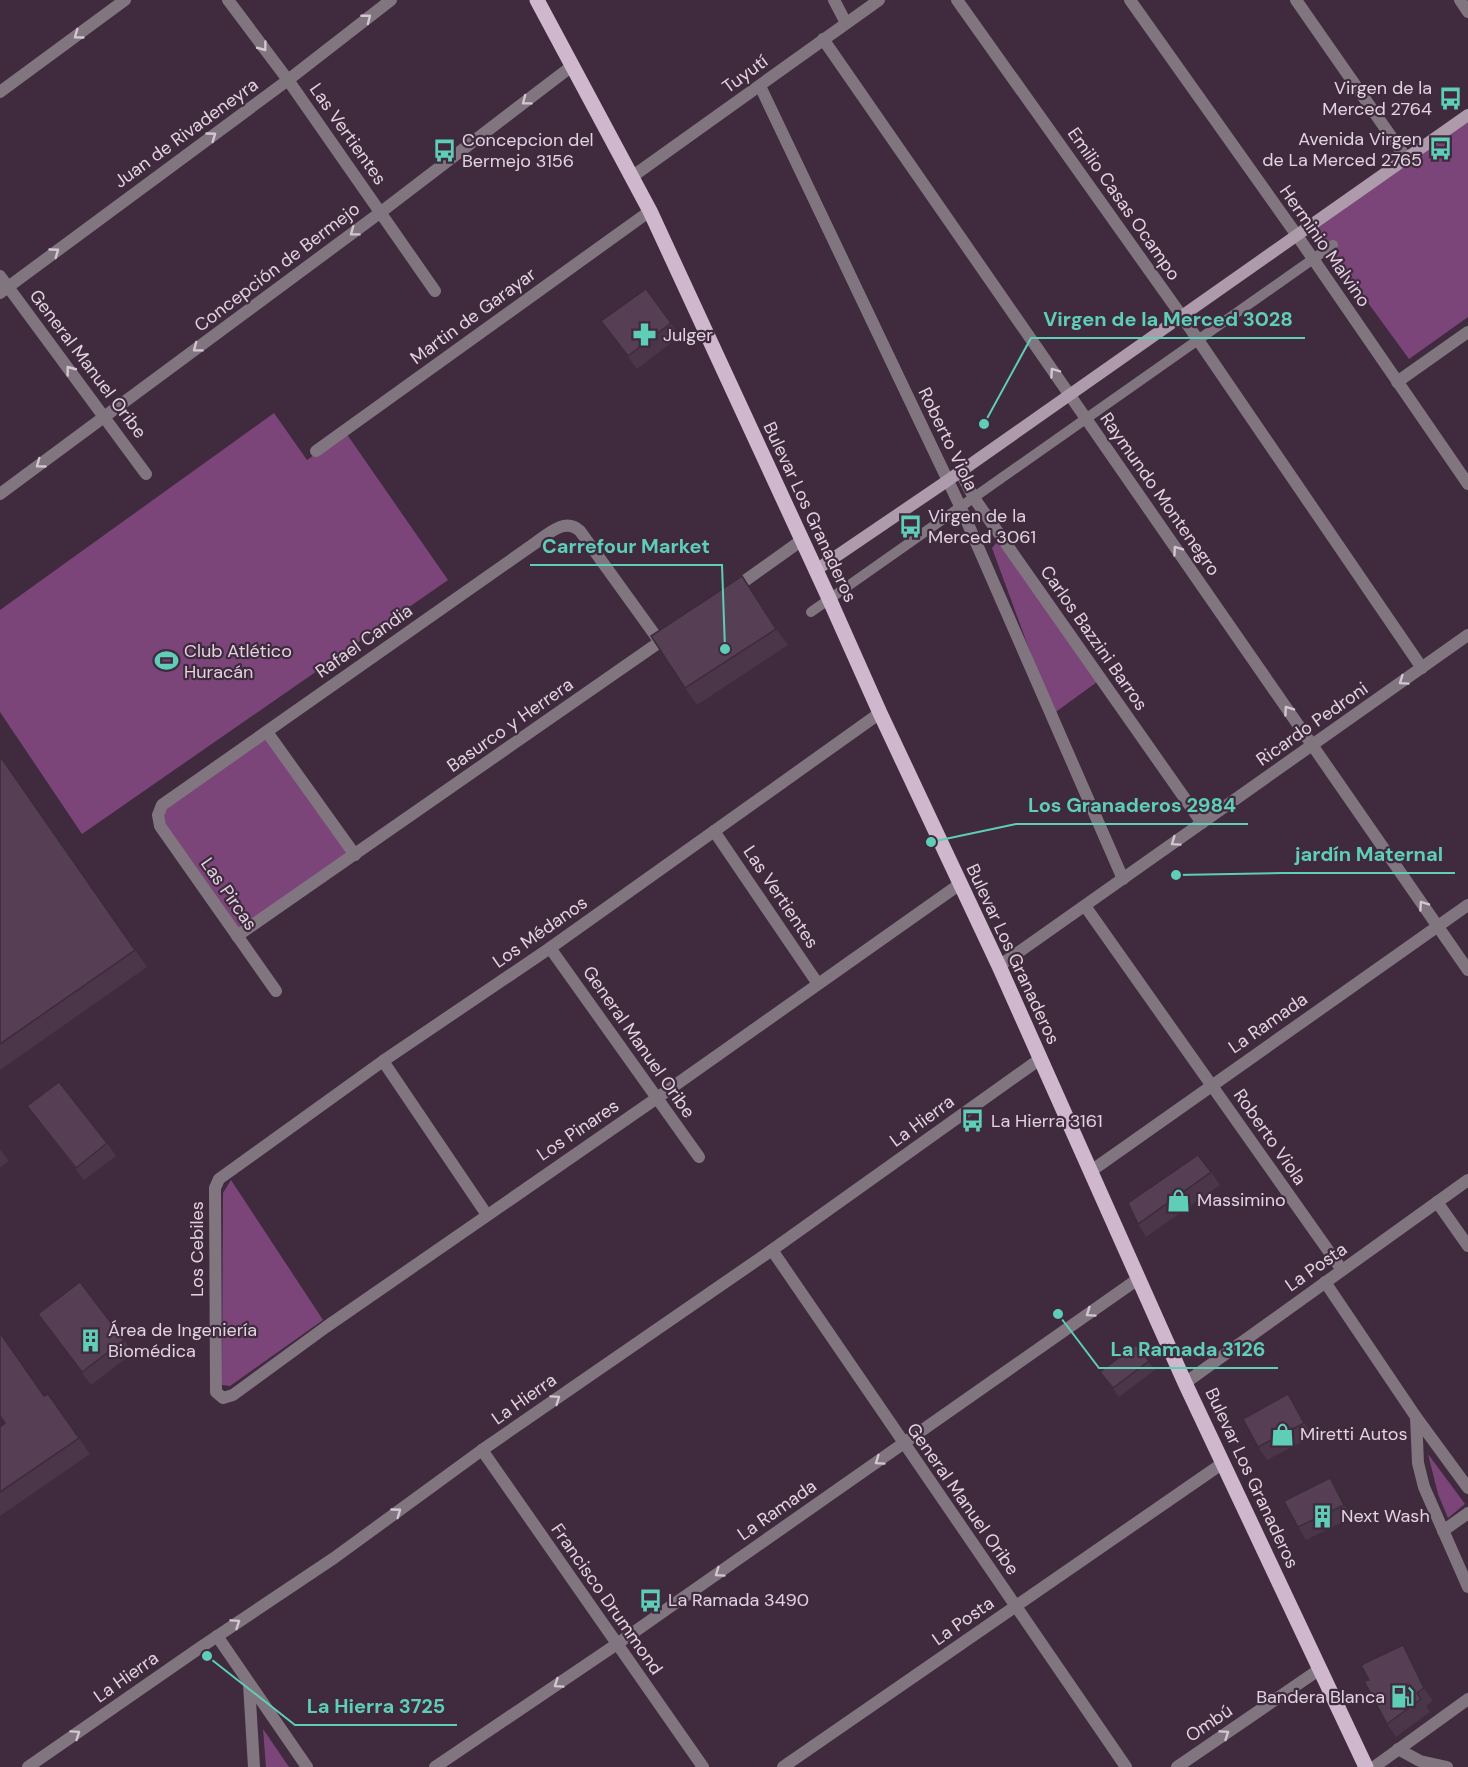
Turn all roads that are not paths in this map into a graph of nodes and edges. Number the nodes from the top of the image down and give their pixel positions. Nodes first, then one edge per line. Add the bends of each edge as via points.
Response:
1 (125, 0) edge
2 (228, 0) edge
3 (391, 0) edge
4 (537, 0) edge
5 (834, 0) edge
6 (879, 0) edge
7 (957, 0) edge
8 (1130, 0) edge
9 (1296, 0) edge
10 (1460, 0) edge
11 (1468, 12) edge
12 (846, 23) junction
13 (824, 39) junction
14 (572, 66) junction
15 (288, 80) junction
16 (760, 86) junction
17 (0, 92) edge
18 (1468, 115) edge
19 (1406, 158) junction
20 (633, 176) junction
21 (650, 211) junction
22 (381, 212) junction
23 (1296, 234) junction
24 (1332, 245) dead end
25 (1312, 258) junction
26 (0, 276) edge
27 (4, 290) edge
28 (435, 291) dead end
29 (1182, 315) junction
30 (1468, 332) edge
31 (1197, 339) junction
32 (1397, 382) junction
33 (1070, 395) junction
34 (105, 417) junction
35 (1086, 419) junction
36 (316, 451) dead end
37 (960, 471) junction
38 (146, 474) dead end
39 (947, 481) junction
40 (1468, 484) edge
41 (0, 494) edge
42 (974, 498) junction
43 (961, 508) junction
44 (802, 540) junction
45 (816, 570) junction
46 (725, 595) edge
47 (829, 599) junction
48 (811, 612) dead end
49 (679, 629) edge
50 (1468, 635) edge
51 (660, 642) junction
52 (1422, 668) junction
53 (879, 713) junction
54 (267, 732) junction
55 (1313, 745) junction
56 (158, 815) joint
57 (1202, 823) junction
58 (714, 831) junction
59 (355, 855) junction
60 (1123, 879) junction
61 (960, 884) junction
62 (1468, 905) edge
63 (1085, 906) junction
64 (1438, 926) junction
65 (237, 936) junction
66 (550, 948) junction
67 (999, 966) junction
68 (1468, 970) edge
69 (818, 984) junction
70 (276, 991) dead end
71 (1040, 1059) junction
72 (383, 1061) junction
73 (1211, 1085) junction
74 (657, 1098) junction
75 (699, 1157) dead end
76 (1090, 1171) junction
77 (219, 1179) joint
78 (1468, 1180) edge
79 (1437, 1202) junction
80 (487, 1215) junction
81 (1468, 1245) edge
82 (771, 1251) junction
83 (1342, 1270) junction
84 (1138, 1279) junction
85 (1324, 1282) junction
86 (1185, 1383) junction
87 (216, 1392) joint
88 (1416, 1417) junction
89 (903, 1444) junction
90 (482, 1450) junction
91 (1223, 1463) junction
92 (1468, 1488) edge
93 (1468, 1514) edge
94 (1443, 1531) junction
95 (1468, 1587) edge
96 (1016, 1606) junction
97 (217, 1636) junction
98 (617, 1644) junction
99 (1320, 1669) junction
100 (249, 1682) junction
101 (1468, 1699) edge
102 (1398, 1749) junction
103 (28, 1767) edge
104 (254, 1767) edge
105 (307, 1767) edge
106 (435, 1767) edge
107 (703, 1767) edge
108 (783, 1767) edge
109 (1126, 1767) edge
110 (1177, 1767) edge
111 (1366, 1767) edge
112 (1374, 1767) edge
113 (1447, 1767) edge

1 -> 17 street
2 -> 15 street, Las Vertientes
15 -> 3 street, Juan de Rivadeneyra
4 - 14 main road, Bulevar Los Granaderos
5 - 12 street
6 - 12 street, Tuyutí
7 - 29 street, Emilio Casas Ocampo
8 - 23 street, Herminio Malvino
9 - 19 street
10 - 11 street
12 - 13 street, Tuyutí
13 - 16 street, Tuyutí
33 -> 13 street, Raymundo Montenegro
14 - 20 main road, Bulevar Los Granaderos
14 -> 22 street, Concepción de Bermejo
15 - 22 street, Las Vertientes
27 -> 15 street, Juan de Rivadeneyra
16 - 20 street, Tuyutí
16 - 39 street, Roberto Viola
18 - 19 main road
19 - 23 main road
20 - 21 main road, Bulevar Los Granaderos
21 - 36 street, Martin de Garayar
21 - 44 main road, Bulevar Los Granaderos
22 - 28 street, Las Vertientes
22 -> 34 street, Concepción de Bermejo
23 - 25 street, Herminio Malvino
23 - 29 main road
24 - 25 street
25 - 31 street
25 - 32 street, Herminio Malvino
26 - 27 street, General Manuel Oribe
34 -> 27 street, General Manuel Oribe
29 - 31 street, Emilio Casas Ocampo
29 - 33 main road
30 - 32 street
31 - 35 street
31 - 52 street, Emilio Casas Ocampo
32 - 40 street, Herminio Malvino
33 - 35 street, Raymundo Montenegro
33 - 37 main road
34 - 38 street, General Manuel Oribe
34 -> 41 street, Concepción de Bermejo
35 - 42 street
55 -> 35 street, Raymundo Montenegro
37 - 39 main road
37 - 42 street, Carlos Bazzini Barros
39 - 43 street, Roberto Viola
39 - 45 main road
42 - 43 street
42 - 57 street, Carlos Bazzini Barros
43 - 47 street
43 - 60 street, Roberto Viola
44 - 45 main road, Bulevar Los Granaderos
44 - 46 street
45 - 47 main road, Bulevar Los Granaderos
47 - 48 street
47 - 53 main road, Bulevar Los Granaderos
49 - 51 street, Basurco y Herrera
50 - 52 street, Ricardo Pedroni
51 - 54 street, Rafael Candia via 580,531 567,525 557,528
51 - 59 street, Basurco y Herrera
52 -> 55 street, Ricardo Pedroni
53 - 58 street, Los Médanos
53 - 61 main road, Bulevar Los Granaderos
54 - 56 street, Rafael Candia via 162,805
54 - 59 street
55 - 57 street, Ricardo Pedroni
64 -> 55 street, Raymundo Montenegro
56 - 65 street, Las Pircas via 160,826
57 -> 60 street, Ricardo Pedroni
58 - 66 street, Los Médanos
58 - 69 street, Las Vertientes
59 - 65 street, Basurco y Herrera
60 - 63 street, Ricardo Pedroni
61 - 67 main road, Bulevar Los Granaderos
61 - 69 street, Los Pinares
62 - 64 street, La Ramada
63 - 67 street, Ricardo Pedroni
63 - 73 street, Roberto Viola
64 - 68 street, Raymundo Montenegro
64 - 73 street, La Ramada
65 - 70 street, Las Pircas
66 - 72 street, Los Médanos
66 - 74 street, General Manuel Oribe
67 - 71 main road, Bulevar Los Granaderos
69 - 74 street, Los Pinares
71 - 76 main road, Bulevar Los Granaderos
71 - 82 street, La Hierra
72 - 77 street, Los Médanos
72 - 80 street
73 - 76 street, La Ramada
73 - 83 street, Roberto Viola
74 - 75 street, General Manuel Oribe
74 - 80 street, Los Pinares
76 - 84 main road, Bulevar Los Granaderos
77 - 87 street, Los Cebiles via 215,1188
78 - 79 street, La Posta
79 - 81 street
79 - 83 street, La Posta
80 - 87 street, Los Pinares via 233,1395 223,1398
82 - 89 street, General Manuel Oribe
90 -> 82 street, La Hierra
83 - 85 street, La Posta
84 - 86 main road, Bulevar Los Granaderos
84 -> 89 street, La Ramada
85 - 86 street, La Posta
85 - 88 street
86 - 91 main road, Bulevar Los Granaderos
88 - 92 street
88 - 94 street via 1418,1463
89 - 96 street, General Manuel Oribe
89 -> 98 street, La Ramada
97 -> 90 street, La Hierra via 334,1558
90 - 98 street, Francisco Drummond
91 - 96 street, La Posta
91 - 99 main road, Bulevar Los Granaderos
93 - 94 street
94 - 95 street
96 - 108 street, La Posta
96 - 109 street, General Manuel Oribe
97 - 100 street
103 -> 97 street, La Hierra
98 -> 106 street, La Ramada
98 - 107 street, Francisco Drummond
110 -> 99 street, Ombú
99 - 111 main road, Bulevar Los Granaderos
100 - 104 street
100 - 105 street
101 - 102 street
102 - 112 street
102 - 113 street via 1420,1761

